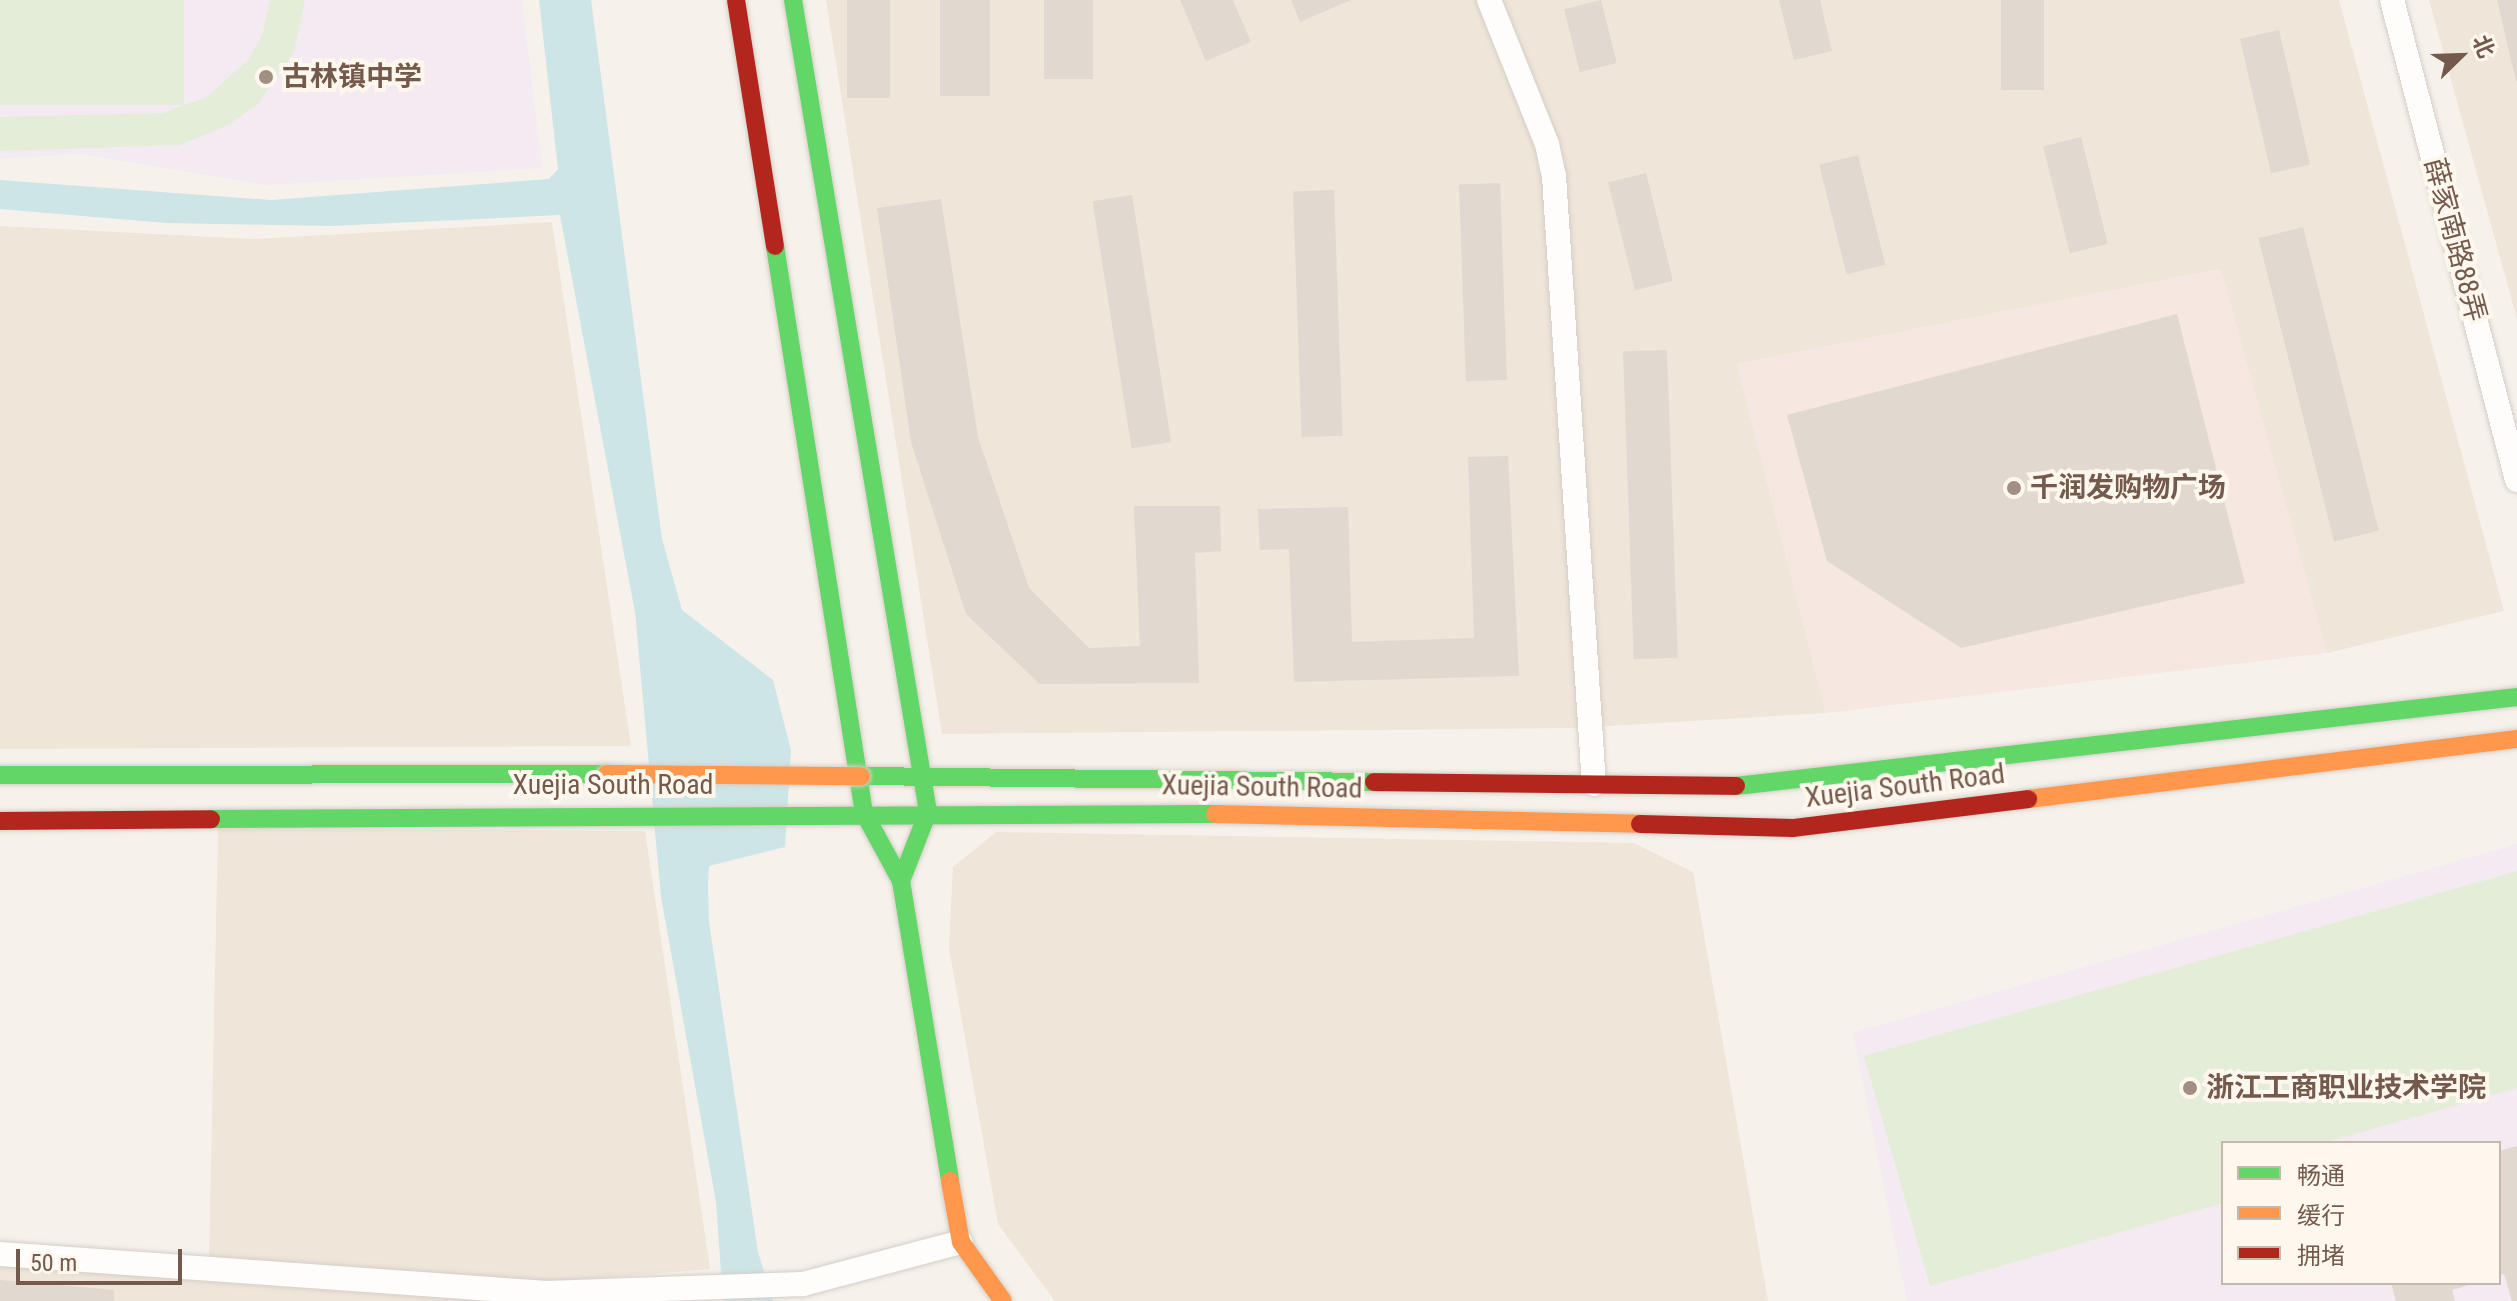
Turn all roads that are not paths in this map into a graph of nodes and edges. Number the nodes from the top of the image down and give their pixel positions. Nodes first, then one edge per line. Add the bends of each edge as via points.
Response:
1 (736, 0) edge
2 (793, 0) edge
3 (1489, 0) edge
4 (2392, 0) edge
5 (2517, 480) edge
6 (2517, 697) edge
7 (2517, 739) edge
8 (0, 775) edge
9 (922, 777) junction
10 (1594, 784) junction
11 (928, 812) junction
12 (864, 813) junction
13 (0, 821) edge
14 (901, 881) junction
15 (961, 1242) junction
16 (0, 1254) edge
17 (1003, 1301) edge

1 - 12 main road
2 - 9 main road
3 - 10 street via 1547,144 1554,176
4 - 5 street, 薛家南路88弄
6 - 10 main road, Xuejia South Road via 1745,786
7 - 11 main road, Xuejia South Road via 1793,828
8 - 9 main road, Xuejia South Road, bridge
9 - 10 main road, Xuejia South Road
9 - 11 main road
11 - 12 main road, Xuejia South Road
11 - 14 main road
12 - 13 main road, Xuejia South Road
12 - 14 main road
14 - 15 main road via 913,979
15 - 16 street via 803,1284 547,1293
15 - 17 main road

